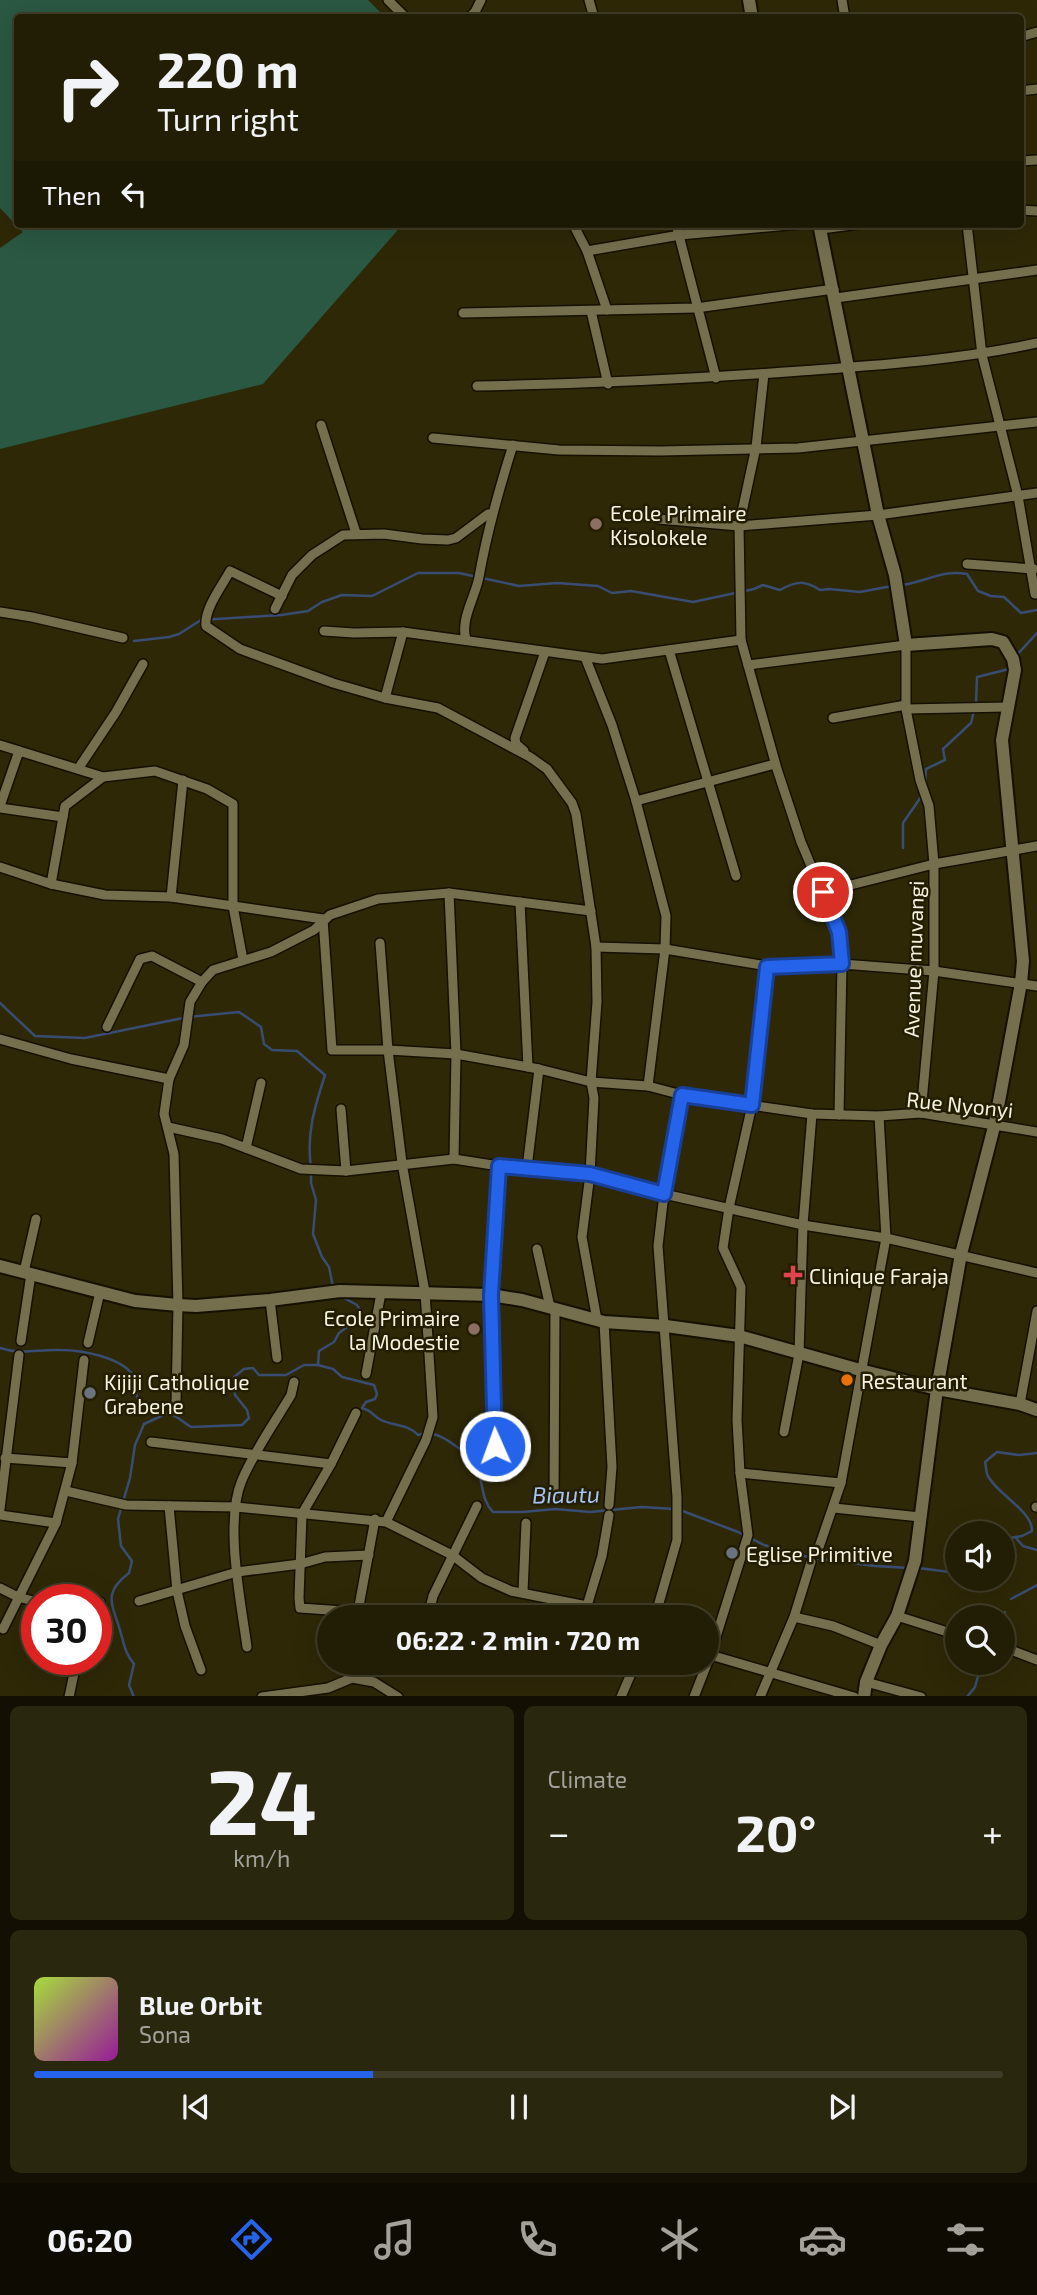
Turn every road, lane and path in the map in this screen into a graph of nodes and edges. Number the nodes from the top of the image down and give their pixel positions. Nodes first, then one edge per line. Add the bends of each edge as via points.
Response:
1 (388, 0) edge
2 (402, 14) edge
3 (575, 228) edge
4 (677, 228) edge
5 (756, 228) edge
6 (820, 228) edge
7 (967, 228) edge
8 (680, 235) junction
9 (587, 251) junction
10 (1037, 271) edge
11 (973, 280) junction
12 (835, 294) junction
13 (696, 307) junction
14 (607, 310) junction
15 (592, 311) junction
16 (463, 313) dead end
17 (1037, 343) edge
18 (982, 355) junction
19 (847, 368) junction
20 (764, 374) junction
21 (716, 378) junction
22 (608, 384) junction
23 (477, 386) dead end
24 (1037, 422) edge
25 (321, 425) dead end
26 (999, 427) junction
27 (433, 438) dead end
28 (862, 442) junction
29 (513, 445) junction
30 (756, 447) junction
31 (1037, 493) edge
32 (1018, 496) junction
33 (492, 514) junction
34 (878, 515) junction
35 (658, 519) dead end
36 (739, 526) junction
37 (356, 533) junction
38 (967, 564) dead end
39 (1034, 570) edge
40 (1035, 594) edge
41 (282, 596) junction
42 (275, 609) dead end
43 (0, 612) edge
44 (324, 631) dead end
45 (403, 632) junction
46 (124, 638) dead end
47 (466, 640) junction
48 (741, 640) junction
49 (906, 645) junction
50 (669, 650) junction
51 (545, 652) junction
52 (585, 657) junction
53 (143, 664) dead end
54 (748, 665) junction
55 (385, 698) junction
56 (906, 707) junction
57 (1007, 707) junction
58 (833, 719) dead end
59 (0, 745) edge
60 (19, 751) junction
61 (530, 757) junction
62 (775, 764) junction
63 (78, 769) junction
64 (103, 777) junction
65 (183, 780) junction
66 (708, 780) junction
67 (636, 801) junction
68 (0, 807) edge
69 (63, 817) junction
70 (1037, 846) edge
71 (1014, 850) junction
72 (934, 864) junction
73 (0, 867) edge
74 (736, 876) dead end
75 (51, 884) junction
76 (823, 892) junction
77 (449, 893) junction
78 (171, 897) junction
79 (520, 902) junction
80 (233, 906) junction
81 (591, 911) junction
82 (323, 919) junction
83 (380, 943) dead end
84 (596, 947) junction
85 (665, 949) junction
86 (243, 960) junction
87 (842, 964) junction
88 (767, 967) junction
89 (934, 971) junction
90 (202, 982) junction
91 (1021, 983) junction
92 (1037, 986) edge
93 (107, 1027) dead end
94 (0, 1039) edge
95 (388, 1050) junction
96 (456, 1054) junction
97 (533, 1068) junction
98 (169, 1079) junction
99 (591, 1082) junction
100 (261, 1083) dead end
101 (648, 1086) junction
102 (682, 1095) junction
103 (752, 1105) junction
104 (341, 1109) dead end
105 (921, 1113) junction
106 (812, 1114) junction
107 (839, 1115) junction
108 (879, 1116) junction
109 (995, 1124) junction
110 (168, 1127) junction
111 (1037, 1132) edge
112 (246, 1148) junction
113 (454, 1159) junction
114 (402, 1163) junction
115 (499, 1166) junction
116 (527, 1168) junction
117 (346, 1171) junction
118 (590, 1174) junction
119 (664, 1194) junction
120 (729, 1208) junction
121 (36, 1219) dead end
122 (803, 1225) junction
123 (886, 1238) junction
124 (537, 1249) dead end
125 (961, 1254) junction
126 (0, 1266) edge
127 (27, 1273) junction
128 (1037, 1273) edge
129 (100, 1292) junction
130 (425, 1292) junction
131 (381, 1293) junction
132 (491, 1295) junction
133 (270, 1300) junction
134 (178, 1305) junction
135 (552, 1308) junction
136 (1037, 1311) edge
137 (601, 1321) junction
138 (666, 1326) junction
139 (739, 1336) junction
140 (21, 1341) dead end
141 (88, 1343) dead end
142 (799, 1354) junction
143 (19, 1355) dead end
144 (277, 1358) dead end
145 (84, 1360) dead end
146 (860, 1370) junction
147 (366, 1374) dead end
148 (294, 1382) dead end
149 (937, 1389) junction
150 (176, 1403) dead end
151 (1020, 1404) junction
152 (1037, 1410) edge
153 (356, 1413) dead end
154 (5, 1431) edge
155 (783, 1432) dead end
156 (151, 1442) dead end
157 (257, 1454) junction
158 (5, 1458) junction
159 (72, 1463) junction
160 (331, 1464) junction
161 (496, 1472) dead end
162 (740, 1473) junction
163 (841, 1483) junction
164 (66, 1491) junction
165 (554, 1499) dead end
166 (169, 1506) junction
167 (477, 1506) dead end
168 (236, 1507) junction
169 (834, 1508) junction
170 (0, 1509) edge
171 (302, 1514) junction
172 (0, 1515) edge
173 (920, 1517) junction
174 (375, 1519) junction
175 (386, 1522) junction
176 (56, 1523) junction
177 (526, 1523) dead end
178 (817, 1553) dead end
179 (369, 1555) junction
180 (452, 1555) junction
181 (811, 1562) dead end
182 (300, 1564) junction
183 (237, 1572) junction
184 (0, 1588) edge
185 (177, 1591) junction
186 (523, 1592) junction
187 (18, 1597) junction
188 (21, 1598) edge
189 (139, 1601) dead end
190 (360, 1605) edge
191 (431, 1605) edge
192 (582, 1605) edge
193 (587, 1605) edge
194 (658, 1605) edge
195 (317, 1610) edge
196 (897, 1616) junction
197 (793, 1617) junction
198 (719, 1624) edge
199 (3, 1629) dead end
200 (945, 1631) edge
201 (881, 1645) junction
202 (247, 1647) dead end
203 (1015, 1652) edge
204 (719, 1658) edge
205 (1037, 1660) edge
206 (201, 1670) dead end
207 (772, 1673) junction
208 (74, 1675) edge
209 (630, 1675) edge
210 (702, 1675) edge
211 (866, 1682) junction
212 (328, 1692) edge
213 (69, 1696) edge
214 (262, 1696) edge
215 (398, 1696) edge
216 (621, 1696) edge
217 (694, 1696) edge
218 (760, 1696) edge
219 (853, 1696) edge
220 (864, 1696) edge
221 (921, 1696) edge

1 - 2 street
3 - 9 street
4 - 8 street
5 - 8 street
6 - 12 street
7 - 11 street
8 - 9 street
8 - 13 street
9 - 14 street
10 - 11 street
11 - 12 street
11 - 18 street
12 - 13 street
12 - 19 street
13 - 14 street
13 - 21 street
14 - 15 street
15 - 16 street
15 - 22 street
17 - 18 street
18 - 19 street
18 - 26 street
19 - 20 street
19 - 28 street
20 - 21 street
20 - 30 street
21 - 22 street
22 - 23 street
24 - 26 street
25 - 37 street
26 - 28 street
26 - 32 street
27 - 29 street
28 - 30 street
28 - 34 street
29 - 30 street via 660,452
29 - 33 street
30 - 36 street
31 - 32 street
32 - 34 street
32 - 39 street
33 - 37 street via 448,540
33 - 47 street via 463,630
34 - 36 street
34 - 49 street via 897,585
35 - 36 street
36 - 48 street
37 - 41 street via 343,535 312,555 292,575
38 - 39 street
39 - 40 street
41 - 42 street
41 - 55 street via 230,571 209,610 206,626 240,649
43 - 46 street
44 - 45 street
45 - 47 street
45 - 55 street
47 - 51 street
48 - 50 street
48 - 54 street
49 - 54 street
49 - 56 street, Avenue muvangi
49 - 57 street via 1003,642 1015,670
50 - 52 street
50 - 66 street
51 - 52 street
51 - 61 street via 515,738
52 - 67 street
53 - 63 street
54 - 62 street
55 - 61 street via 438,708
56 - 57 street
56 - 58 street
56 - 72 street, Avenue muvangi via 929,806
57 - 71 street via 1002,740
59 - 60 street
60 - 63 street
60 - 68 street
61 - 81 street via 547,769 572,803
62 - 66 street
62 - 76 street
63 - 64 street
64 - 65 street via 155,771
64 - 69 street via 65,806
65 - 78 street
65 - 80 street via 233,804
66 - 67 street
66 - 74 street
67 - 85 street via 666,916
68 - 69 street
69 - 75 street
70 - 71 street
71 - 72 street
71 - 91 street
72 - 76 street
72 - 89 street, Avenue muvangi
73 - 75 street
75 - 78 street via 105,895
76 - 87 street via 839,932
77 - 79 street
77 - 82 street via 378,899
77 - 96 street
78 - 80 street
79 - 81 street
79 - 97 street
80 - 82 street
80 - 86 street
81 - 84 street
82 - 86 street via 298,940
82 - 95 street, Rue Nyonyi via 332,1050
83 - 95 street
84 - 85 street
84 - 99 street
85 - 88 street
85 - 101 street
86 - 90 street via 213,970
87 - 88 street
87 - 89 street
87 - 107 street
88 - 103 street
89 - 91 street
89 - 105 street, Avenue muvangi
90 - 93 street via 152,956 140,959
90 - 98 street via 190,1002 184,1045
91 - 92 street
91 - 109 street
94 - 98 street
95 - 96 street, Rue Nyonyi
95 - 114 street
96 - 97 street, Rue Nyonyi
96 - 113 street
97 - 99 street, Rue Nyonyi
97 - 116 street
98 - 110 street via 164,1114
99 - 101 street, Rue Nyonyi
99 - 118 street
100 - 112 street
101 - 102 street, Rue Nyonyi
102 - 103 street, Rue Nyonyi
102 - 119 street
103 - 106 street, Rue Nyonyi
103 - 120 street
104 - 117 street
105 - 108 street, Rue Nyonyi
105 - 109 street, Rue Nyonyi
106 - 107 street, Rue Nyonyi
106 - 122 street
107 - 108 street, Rue Nyonyi
108 - 123 street
109 - 111 street, Rue Nyonyi
109 - 125 street
110 - 112 street
110 - 134 street via 174,1154
112 - 117 street via 301,1169
113 - 114 street
113 - 115 street
114 - 117 street
114 - 130 street
115 - 116 street
115 - 132 street
116 - 118 street
118 - 119 street
118 - 137 street via 582,1237
119 - 120 street
119 - 138 street via 658,1246
120 - 122 street
120 - 139 street via 723,1248 741,1287
121 - 127 street
122 - 123 street
122 - 142 street
123 - 125 street
123 - 146 street
124 - 135 street
125 - 128 street
125 - 149 street
126 - 127 street
127 - 129 street
127 - 140 street
129 - 134 street
129 - 141 street
130 - 131 street
130 - 132 street
130 - 175 street via 433,1417
131 - 133 street via 335,1292
131 - 147 street
132 - 135 street
132 - 161 street
133 - 134 street
133 - 144 street
134 - 150 street
135 - 137 street
135 - 165 street
136 - 151 street
137 - 138 street
137 - 193 street via 612,1467 602,1556
138 - 139 street
138 - 194 street via 678,1520 677,1540
139 - 142 street
139 - 162 street
142 - 146 street
142 - 155 street
143 - 154 street
145 - 159 street
146 - 149 street
146 - 163 street
148 - 157 street via 292,1395
149 - 151 street
149 - 173 street
151 - 152 street
153 - 160 street
154 - 158 street
156 - 157 street
157 - 160 street
157 - 168 street via 242,1481
158 - 159 street
158 - 170 street
159 - 164 street
160 - 171 street
162 - 163 street
162 - 198 street via 747,1539
163 - 169 street
164 - 166 street via 121,1504
164 - 176 street
166 - 168 street
166 - 185 street
167 - 180 street
168 - 171 street
168 - 183 street
169 - 173 street
169 - 178 street
171 - 174 street
171 - 182 street
172 - 176 street
173 - 196 street via 913,1566
174 - 175 street
174 - 179 street
175 - 180 street
176 - 187 street
177 - 186 street
179 - 182 street
179 - 190 street
180 - 186 street via 482,1577
180 - 191 street
181 - 197 street
182 - 183 street
182 - 195 street via 300,1608
183 - 185 street
183 - 202 street
184 - 187 street
185 - 189 street
185 - 206 street
186 - 192 street
187 - 188 street
187 - 199 street
196 - 200 street
196 - 201 street
197 - 201 street via 833,1626
197 - 207 street
201 - 211 street
203 - 205 street
204 - 207 street
207 - 218 street
207 - 219 street
208 - 213 street
209 - 216 street
210 - 217 street
211 - 220 street
211 - 221 street
212 - 214 street
212 - 215 street via 352,1678 374,1682

